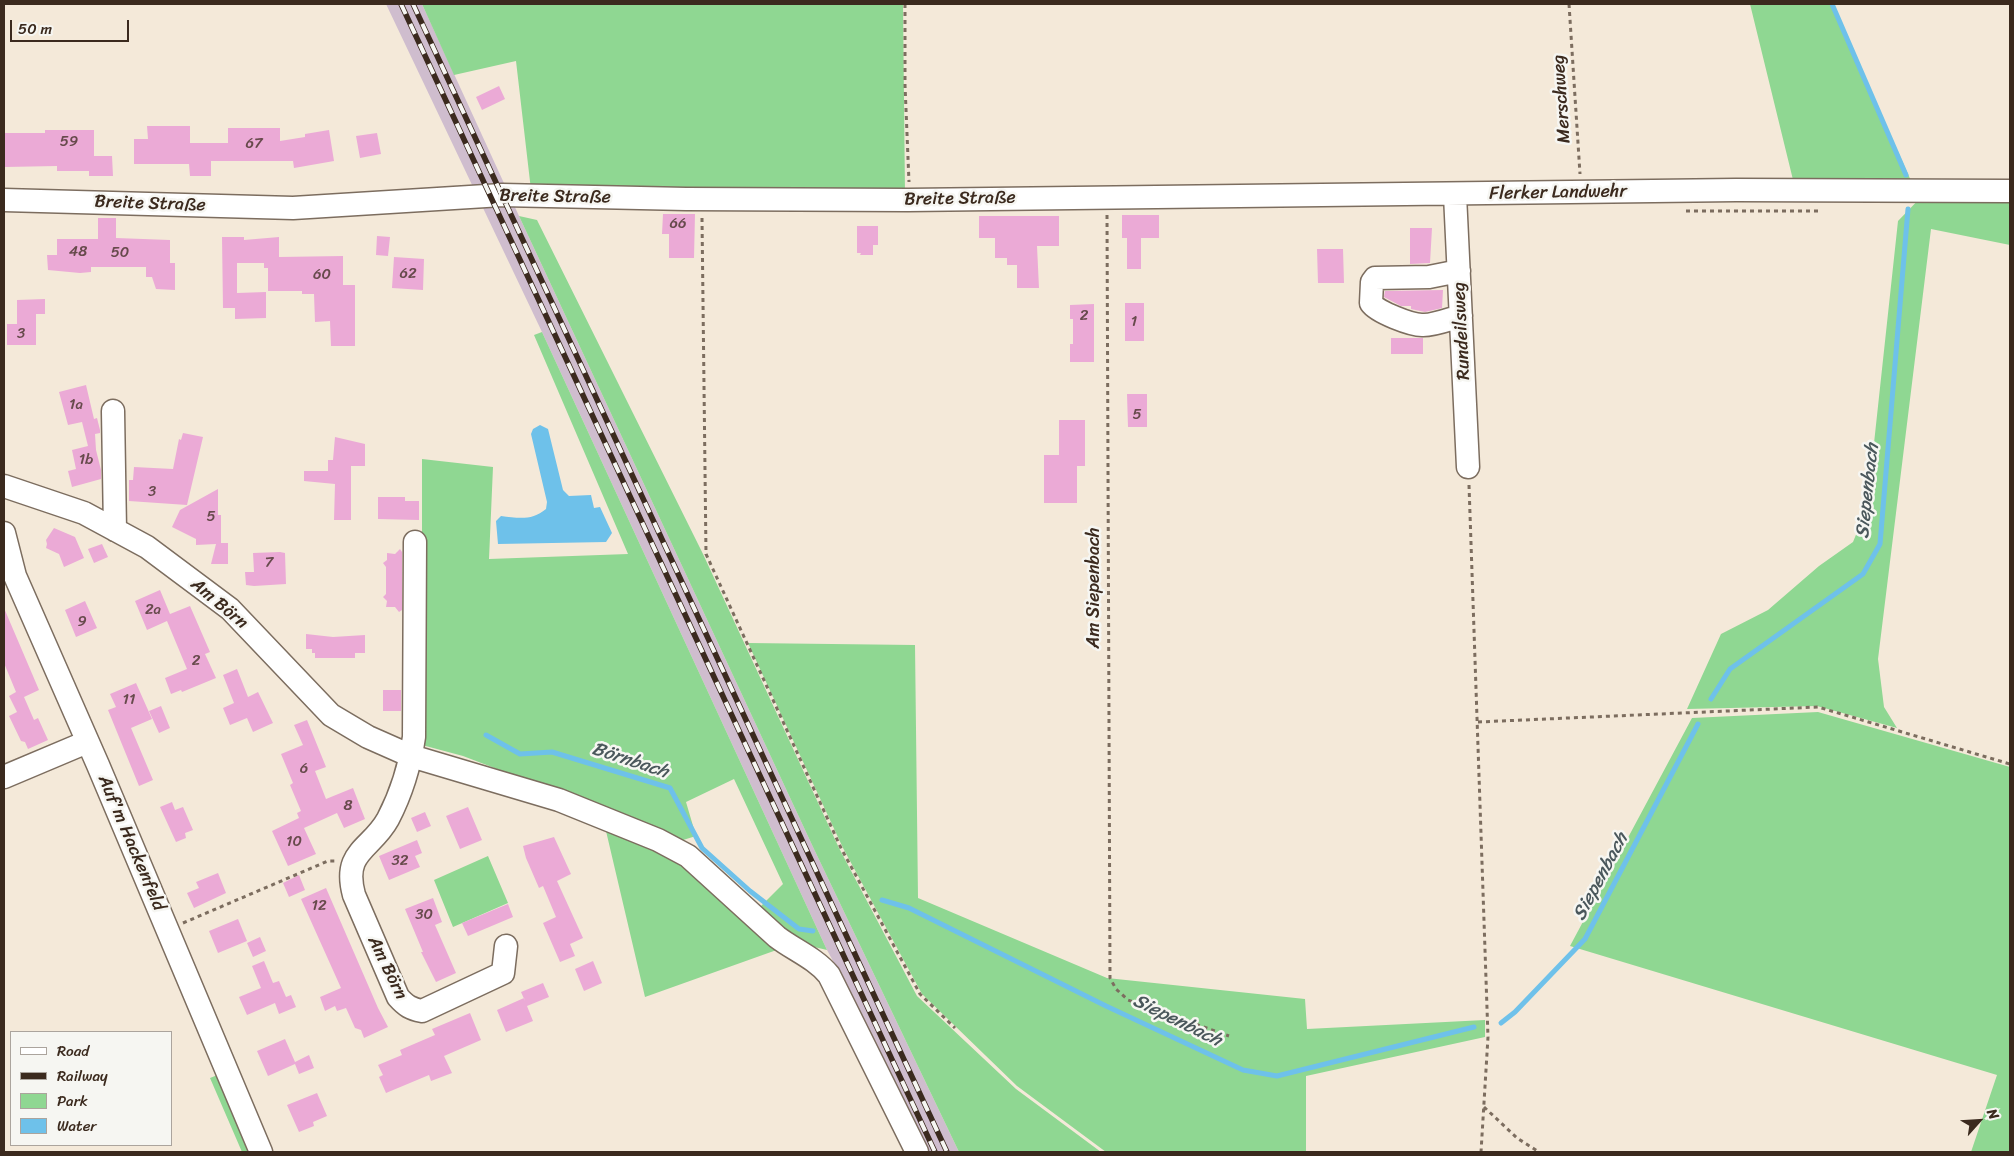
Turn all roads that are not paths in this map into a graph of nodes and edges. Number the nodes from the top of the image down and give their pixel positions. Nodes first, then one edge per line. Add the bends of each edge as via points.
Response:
1 (2010, 192) edge
2 (1455, 195) junction
3 (1106, 198) joint
4 (4, 200) edge
5 (1453, 272) junction
6 (1455, 318) junction
7 (113, 411) dead end
8 (1468, 467) road end
9 (4, 486) edge
10 (115, 530) junction
11 (4, 533) edge
12 (415, 542) dead end
13 (6, 556) edge
14 (87, 742) junction
15 (411, 756) junction
16 (4, 777) edge
17 (506, 946) dead end
18 (261, 1152) edge
19 (917, 1152) edge

1 - 2 street, Flerker Landwehr via 1736,190
2 - 3 street, Flerker Landwehr
2 - 5 street, Rundeilsweg
3 - 4 street, Breite Straße via 701,199 502,195 292,208
5 - 6 street, Rundeilsweg
5 - 6 street via 1430,277 1375,278 1371,303 1390,315 1421,325
6 - 8 street, Rundeilsweg
7 - 10 street
9 - 10 street, Am Börn via 84,513
10 - 15 street, Am Börn via 147,547 230,609 331,715 368,737
11 - 13 street, Auf'm Hackenfeld
12 - 15 street, Am Börn via 414,737
13 - 14 street, Auf'm Hackenfeld
14 - 16 street
14 - 18 street, Auf'm Hackenfeld
15 - 17 street, Am Börn via 396,803 355,860 350,882 398,997 406,1006 422,1011 503,974
15 - 19 street, Am Börn via 559,800 658,840 688,856 777,937 821,965 829,975

